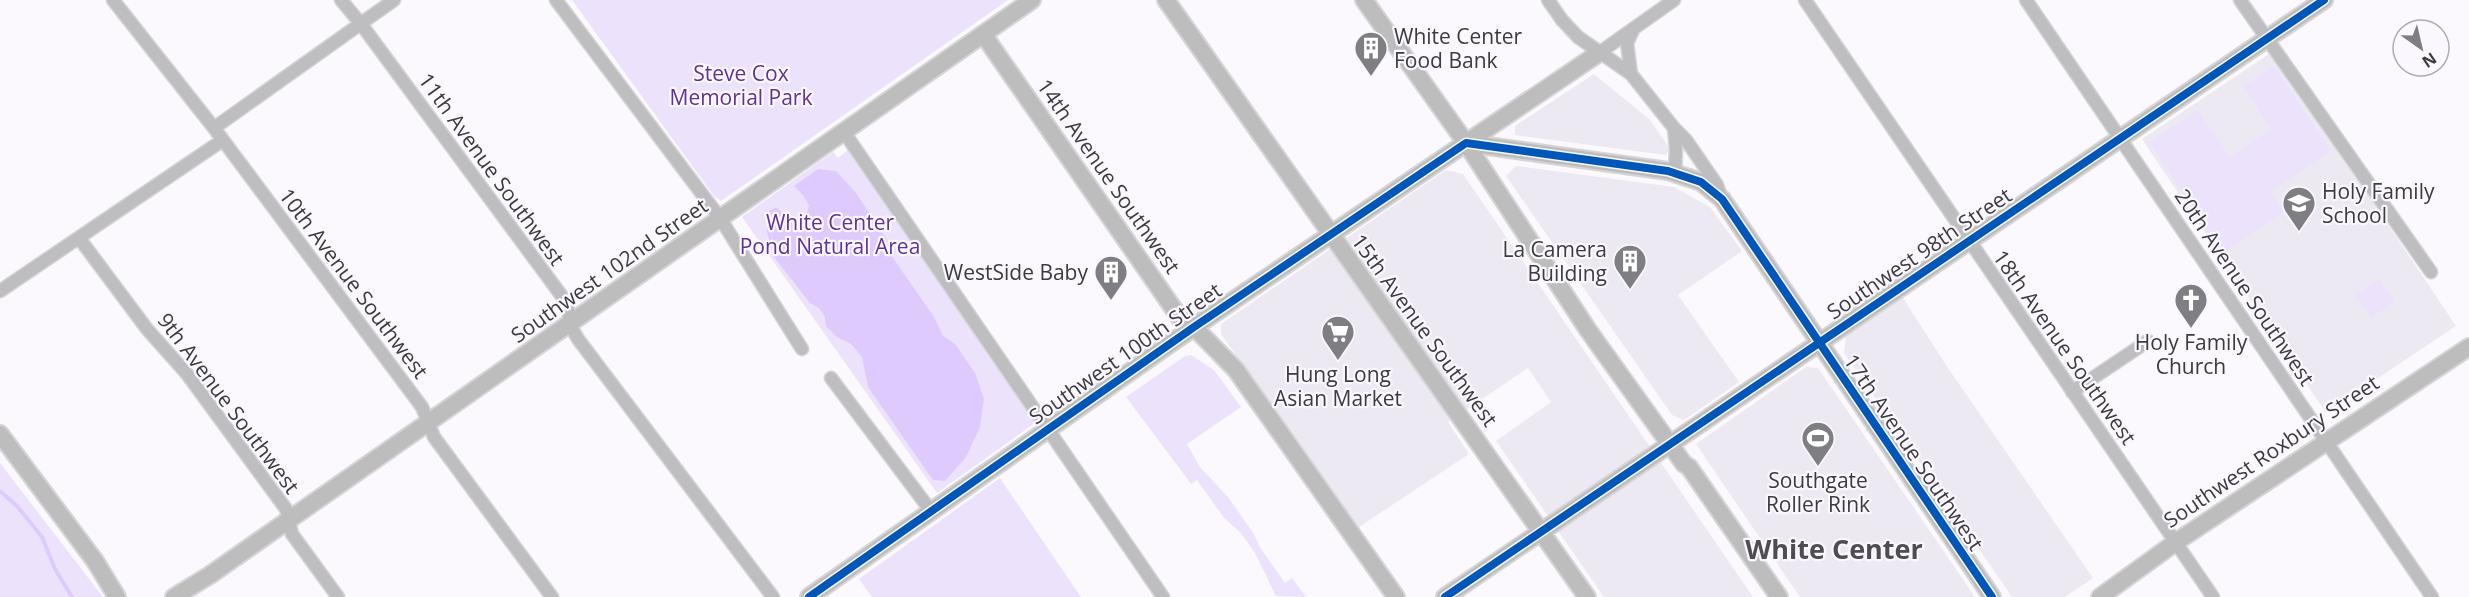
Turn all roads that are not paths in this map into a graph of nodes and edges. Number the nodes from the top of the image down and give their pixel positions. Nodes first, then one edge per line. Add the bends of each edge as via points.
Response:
1 (113, 0) edge
2 (341, 0) edge
3 (394, 0) edge
4 (556, 0) edge
5 (1032, 0) edge
6 (1166, 0) edge
7 (1364, 0) edge
8 (1548, 0) edge
9 (1674, 0) edge
10 (1805, 0) edge
11 (2026, 0) edge
12 (2240, 0) edge
13 (2324, 0) edge
14 (361, 24) junction
15 (1634, 29) junction
16 (983, 34) junction
17 (2266, 39) junction
18 (1599, 53) junction
19 (1631, 74) junction
20 (214, 128) junction
21 (1674, 128) junction
22 (844, 132) junction
23 (2120, 138) junction
24 (224, 140) junction
25 (1466, 143) junction
26 (1675, 173) junction
27 (1722, 199) junction
28 (720, 218) junction
29 (1329, 234) junction
30 (78, 238) junction
31 (1968, 241) junction
32 (2431, 272) dead end
33 (0, 291) edge
34 (570, 325) junction
35 (1194, 327) junction
36 (2148, 341) dead end
37 (1818, 343) junction
38 (2469, 347) edge
39 (802, 349) dead end
40 (831, 378) dead end
41 (2072, 392) junction
42 (428, 423) junction
43 (1048, 428) junction
44 (0, 434) edge
45 (2327, 441) junction
46 (1670, 444) junction
47 (1684, 464) junction
48 (931, 511) junction
49 (288, 520) junction
50 (1541, 532) junction
51 (2176, 542) junction
52 (95, 561) junction
53 (210, 575) junction
54 (117, 597) edge
55 (130, 597) edge
56 (174, 597) edge
57 (185, 597) edge
58 (339, 597) edge
59 (552, 597) edge
60 (772, 597) edge
61 (809, 597) edge
62 (1163, 597) edge
63 (1396, 597) edge
64 (1445, 597) edge
65 (1587, 597) edge
66 (1771, 597) edge
67 (1779, 597) edge
68 (1992, 597) edge
69 (2100, 597) edge
70 (2213, 597) edge
71 (2432, 597) edge

1 - 20 street, 10th Avenue Southwest
2 - 14 street, 11th Avenue Southwest
3 - 14 street
4 - 28 street
5 - 16 street, Southwest 102nd Street
6 - 29 street, 15th Avenue Southwest
7 - 25 street
8 - 18 street, 17th Avenue Southwest via 1578,37
9 - 15 street, Southwest 100th Street
10 - 31 street, 18th Avenue Southwest
11 - 23 street, 20th Avenue Southwest
12 - 17 street
13 - 17 street, Southwest 98th Street
14 - 20 street
14 - 34 street, 11th Avenue Southwest via 564,299
15 - 18 street, Southwest 100th Street
15 - 19 street via 1627,43
16 - 22 street, Southwest 102nd Street
16 - 35 street, 14th Avenue Southwest via 1180,318
17 - 23 street, Southwest 98th Street
17 - 32 street
18 - 19 street, 17th Avenue Southwest
18 - 25 street, Southwest 100th Street
19 - 21 street, 17th Avenue Southwest
20 - 24 street, 10th Avenue Southwest
21 - 26 street
21 - 27 street, 17th Avenue Southwest via 1701,161
22 - 28 street, Southwest 102nd Street
22 - 43 street
23 - 31 street, Southwest 98th Street
23 - 45 street, 20th Avenue Southwest
24 - 30 street
24 - 42 street, 10th Avenue Southwest via 422,407
25 - 26 street, 17th Avenue Southwest
25 - 29 street, Southwest 100th Street
25 - 46 street via 1588,330
26 - 27 street, 17th Avenue Southwest via 1701,182
27 - 37 street, 17th Avenue Southwest
28 - 34 street, Southwest 102nd Street
28 - 39 street
29 - 35 street, Southwest 100th Street
29 - 50 street, 15th Avenue Southwest
30 - 33 street
30 - 49 street, 9th Avenue Southwest via 147,329 187,374 286,509
31 - 37 street, Southwest 98th Street
31 - 41 street, 18th Avenue Southwest
34 - 42 street, Southwest 102nd Street
34 - 60 street, 11th Avenue Southwest
35 - 43 street, Southwest 100th Street
35 - 63 street, 14th Avenue Southwest via 1236,370
36 - 41 street
37 - 46 street, Southwest 98th Street
37 - 68 street, 17th Avenue Southwest
38 - 45 street, Southwest Roxbury Street
40 - 48 street
41 - 51 street, 18th Avenue Southwest
42 - 49 street, Southwest 102nd Street
42 - 59 street, 10th Avenue Southwest via 434,437
43 - 48 street, Southwest 100th Street
43 - 62 street
44 - 52 street
45 - 51 street, Southwest Roxbury Street
45 - 71 street, 20th Avenue Southwest
46 - 47 street
46 - 50 street, Southwest 98th Street
47 - 66 street via 1684,471
47 - 67 street
48 - 61 street, Southwest 100th Street
49 - 53 street, Southwest 102nd Street
49 - 58 street, 9th Avenue Southwest via 292,534
50 - 64 street, Southwest 98th Street
50 - 65 street, 15th Avenue Southwest
51 - 69 street, Southwest Roxbury Street
51 - 70 street, 18th Avenue Southwest
52 - 54 street
52 - 55 street
53 - 56 street, Southwest 102nd Street
53 - 57 street, Southwest 102nd Street

